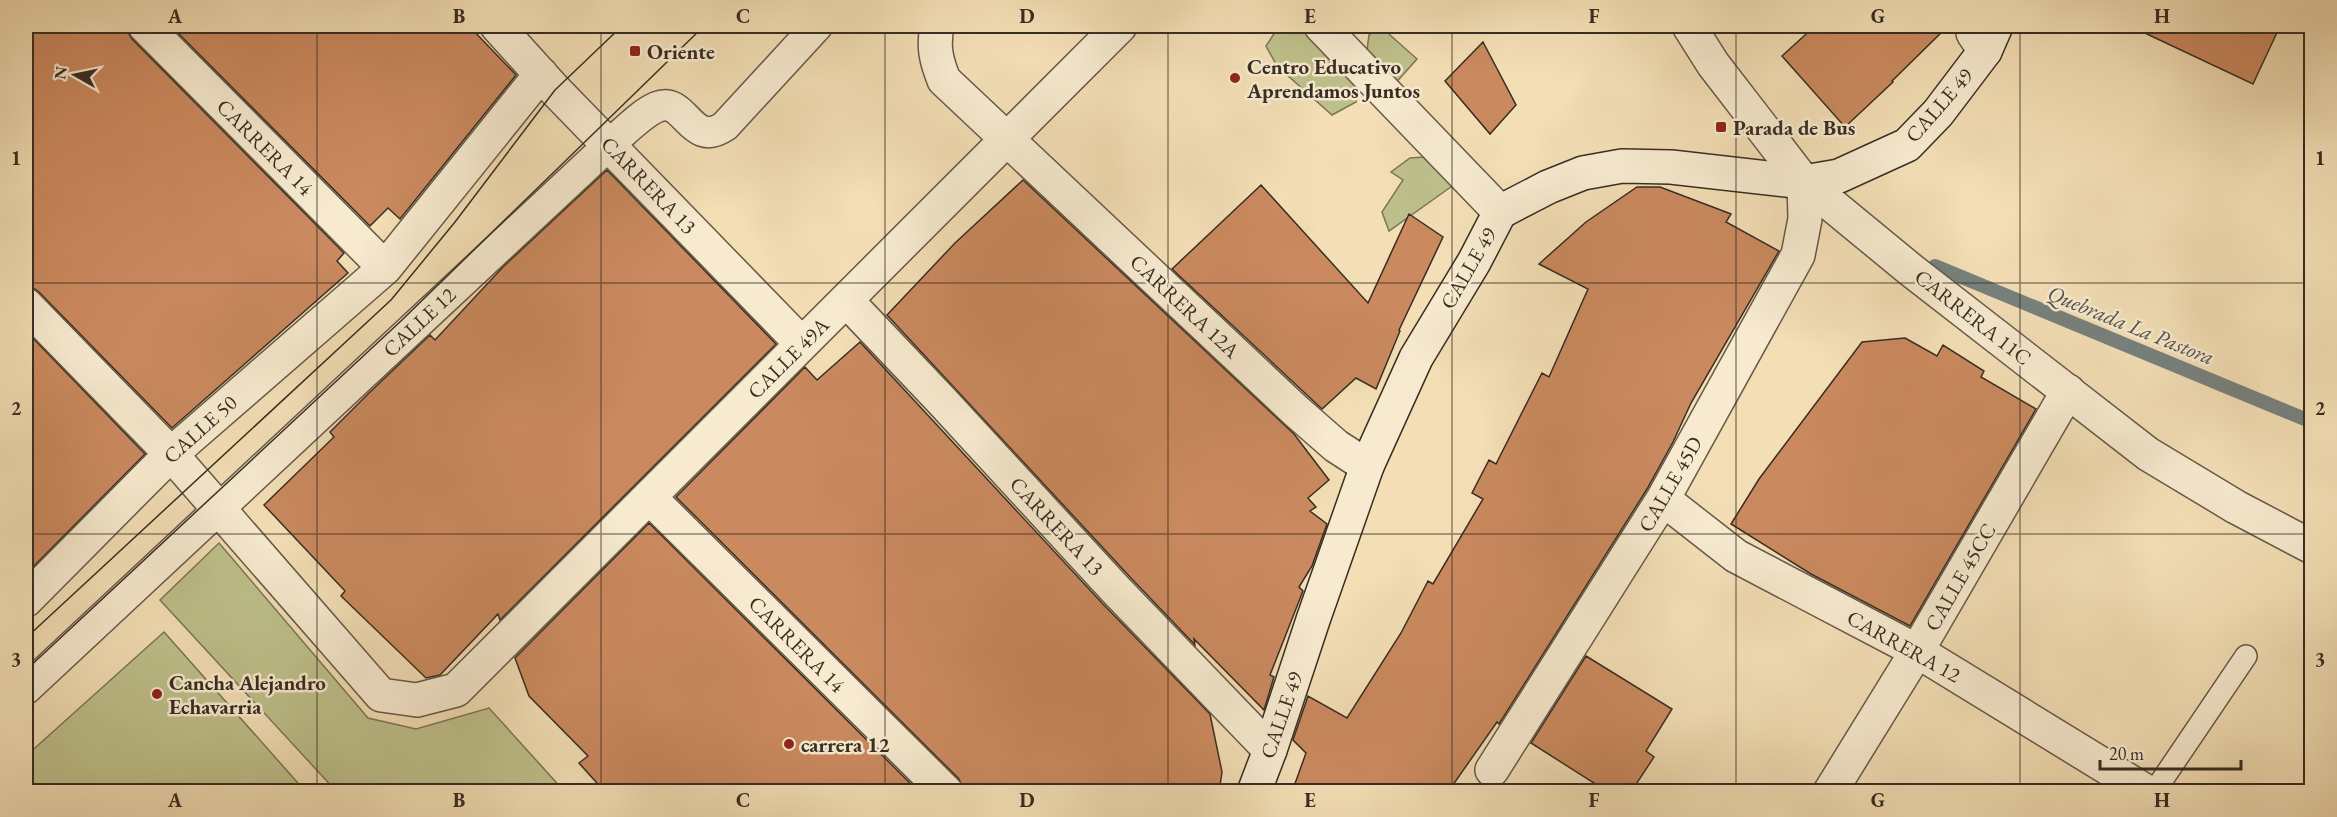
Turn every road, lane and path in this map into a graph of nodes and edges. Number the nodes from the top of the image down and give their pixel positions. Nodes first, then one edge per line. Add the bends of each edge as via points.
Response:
1 (146, 26) edge
2 (496, 26) edge
3 (817, 26) edge
4 (937, 26) edge
5 (1120, 26) edge
6 (1321, 26) edge
7 (1689, 26) edge
8 (1985, 34) edge
9 (540, 74) junction
10 (1007, 138) junction
11 (610, 144) junction
12 (1804, 182) junction
13 (1500, 212) junction
14 (385, 268) junction
15 (846, 300) junction
16 (26, 305) edge
17 (802, 344) junction
18 (2068, 391) junction
19 (171, 454) junction
20 (1367, 466) junction
21 (649, 497) junction
22 (1663, 500) junction
23 (220, 509) junction
24 (2312, 548) edge
25 (26, 600) edge
26 (1917, 651) junction
27 (2246, 656) dead end
28 (26, 689) edge
29 (1270, 750) junction
30 (1492, 770) dead end
31 (945, 792) edge
32 (1254, 792) edge
33 (1830, 792) edge
34 (2147, 792) edge
35 (2154, 792) edge

1 - 14 street, CARRERA 14
2 - 9 street, CARRERA 13
3 - 11 street, CALLE 12 via 716,133 704,133 680,111 659,106
4 - 10 street, CARRERA 12A via 936,61 944,80
5 - 10 street, CALLE 49A
6 - 13 street
7 - 12 street, CARRERA 11C via 1713,64
8 - 12 street, CALLE 49 via 1938,113 1907,145 1839,176
9 - 11 street, CARRERA 13
9 - 14 street, CALLE 50
10 - 15 street, CALLE 49A
10 - 20 street, CARRERA 12A via 1296,411 1336,446
11 - 17 street, CARRERA 13
11 - 23 street, CALLE 12
12 - 13 street, CALLE 49 via 1671,167 1622,166 1583,172
12 - 18 street, CARRERA 11C
12 - 22 street, CALLE 45D via 1805,219 1798,255
13 - 20 street, CALLE 49 via 1416,358
14 - 19 street, CALLE 50
15 - 17 street, CALLE 49A
15 - 29 street, CARRERA 13
16 - 19 street
17 - 21 street, CALLE 49A
18 - 24 street, CARRERA 11C via 2148,453
18 - 26 street, CALLE 45CC
19 - 23 street
19 - 25 street, CALLE 50
20 - 29 street, CALLE 49
21 - 23 street, CALLE 49A via 456,690 417,700 381,695
21 - 31 street, CARRERA 14
22 - 26 street, CARRERA 12 via 1736,556
22 - 30 street, CALLE 45D
23 - 28 street, CALLE 12
26 - 33 street, CALLE 45CC
26 - 34 street, CARRERA 12
27 - 35 lane
29 - 32 street, CALLE 49

